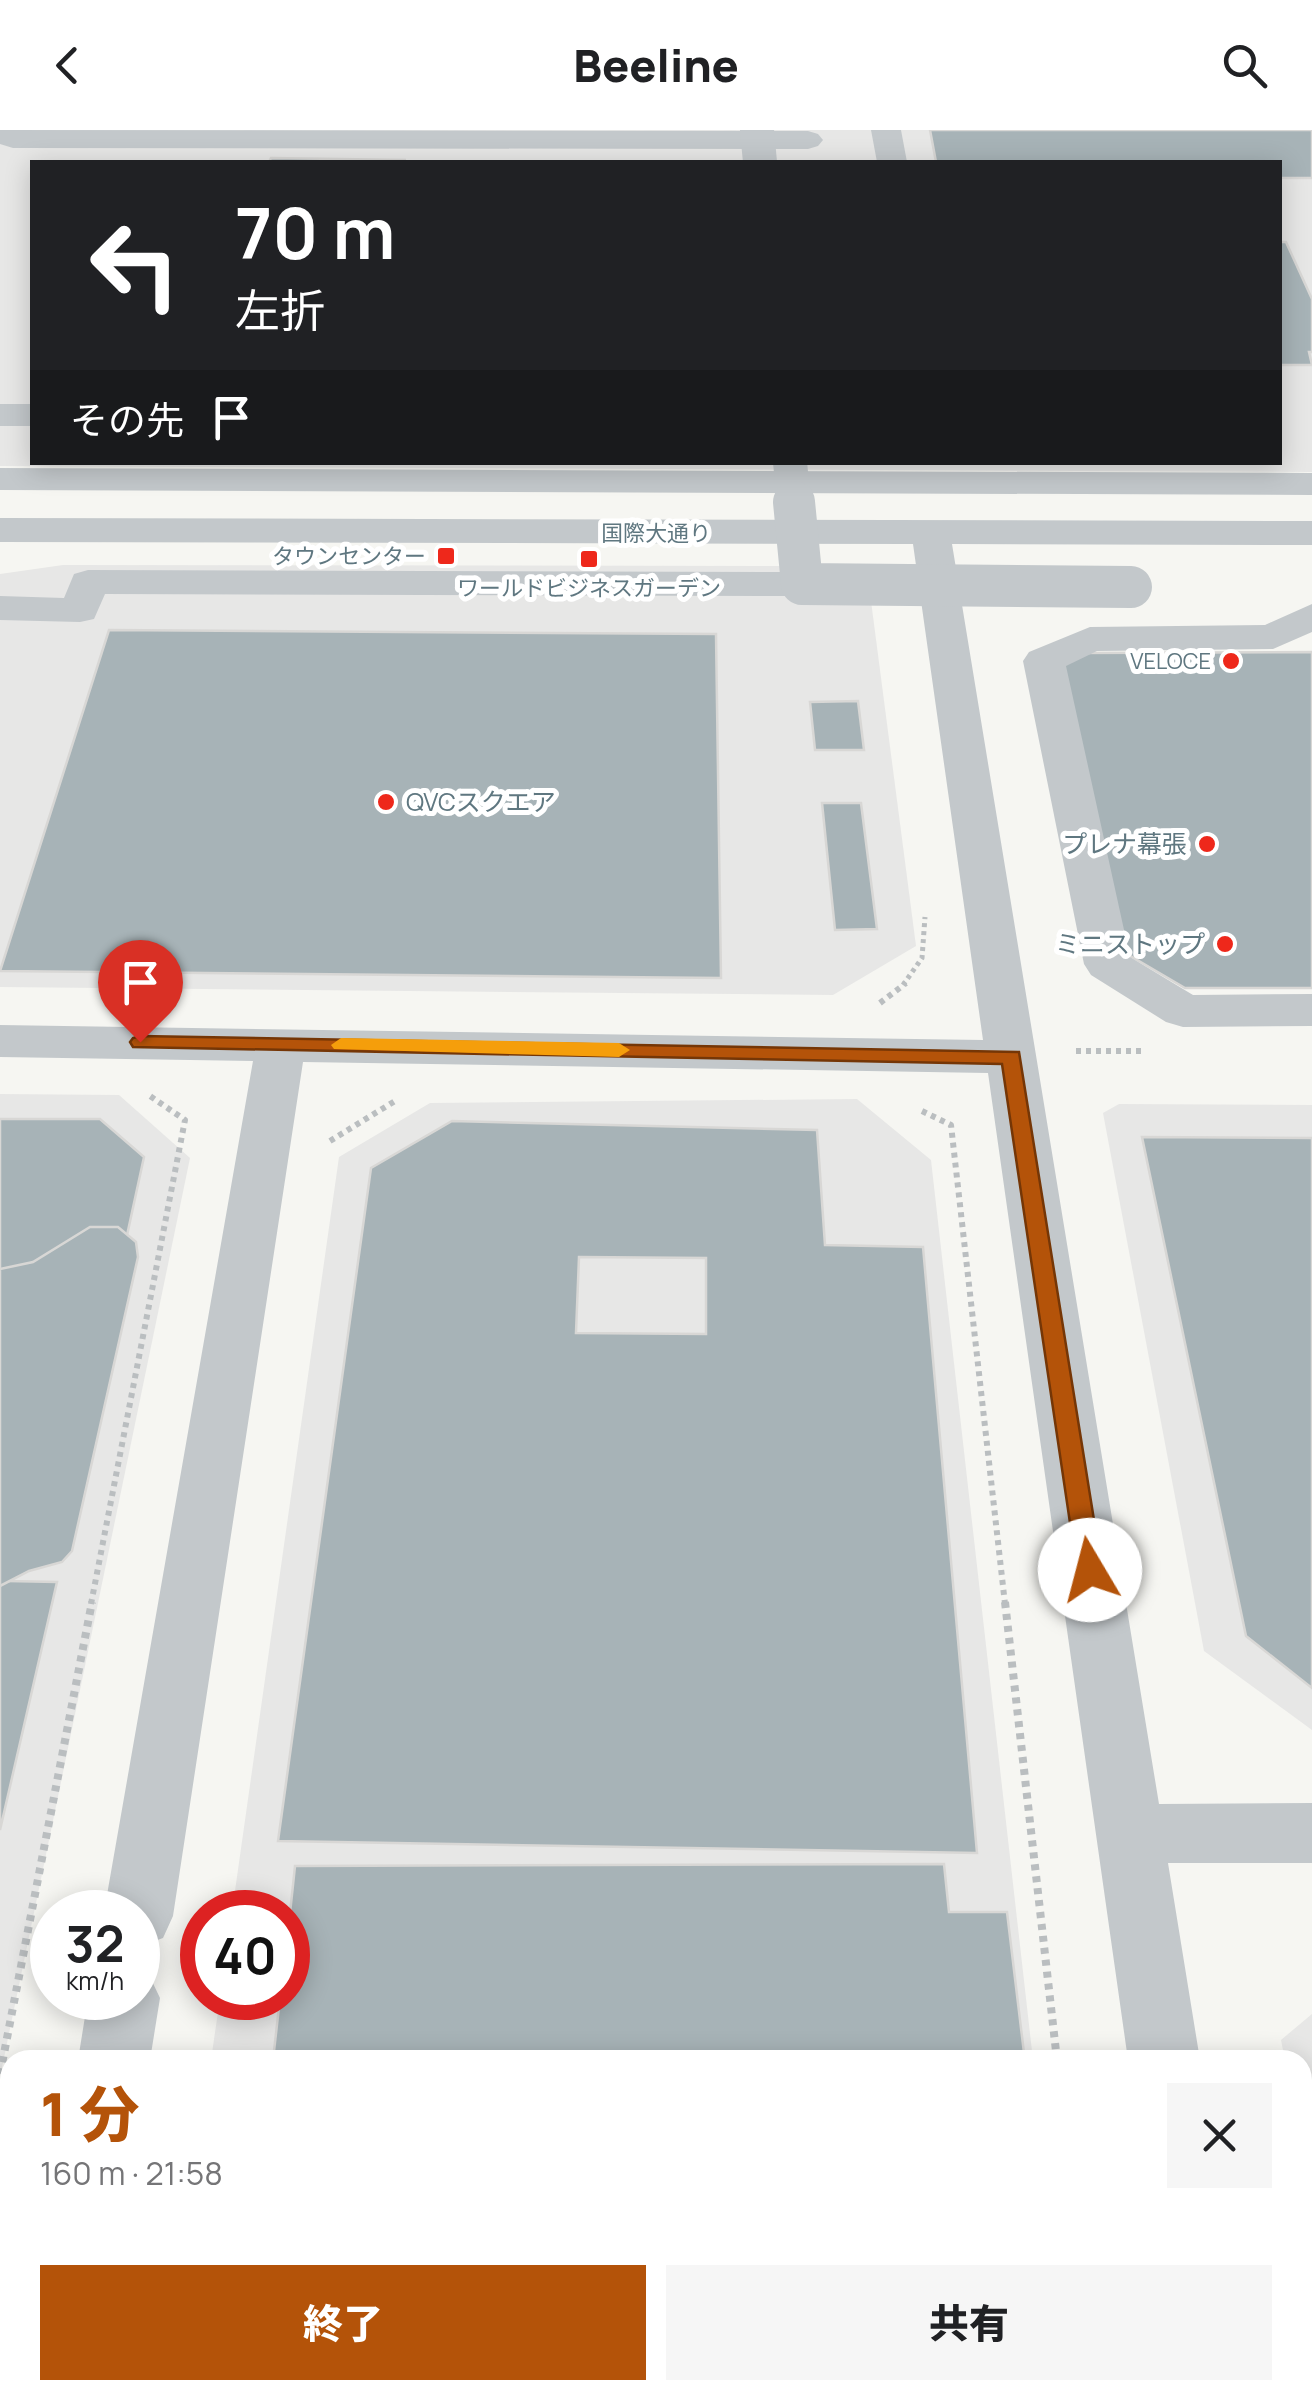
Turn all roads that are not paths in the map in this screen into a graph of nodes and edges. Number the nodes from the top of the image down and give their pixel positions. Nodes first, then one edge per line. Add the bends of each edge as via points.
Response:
1 (757, 130) edge
2 (886, 130) edge
3 (0, 134) edge
4 (808, 144) edge
5 (760, 160) edge
6 (892, 160) edge
7 (0, 415) edge
8 (30, 415) edge
9 (790, 465) edge
10 (0, 479) edge
11 (1312, 484) edge
12 (0, 530) edge
13 (931, 534) junction
14 (1312, 534) edge
15 (802, 584) junction
16 (1056, 586) junction
17 (1131, 588) dead end
18 (0, 608) edge
19 (1312, 616) edge
20 (1067, 650) junction
21 (1312, 1010) edge
22 (0, 1041) edge
23 (281, 1044) junction
24 (1012, 1057) junction
25 (1312, 1833) edge
26 (1130, 1834) junction
27 (142, 1890) edge
28 (120, 2020) edge
29 (116, 2050) edge
30 (1162, 2050) edge

1 - 5 street, bridge
2 - 6 street
3 - 4 street
7 - 8 street
9 - 15 street, bridge
10 - 11 street
12 - 13 street, 国際大通り
13 - 14 street, 国際大通り
13 - 24 street
15 - 16 street, bridge
15 - 18 street via 88,582 80,610
16 - 17 street, bridge
16 - 20 street
19 - 20 street via 1273,637 1090,640
20 - 21 street via 1044,661 1108,964 1184,1010
22 - 23 street
23 - 24 street
23 - 27 street
24 - 26 street
25 - 26 street
26 - 30 street
28 - 29 street

